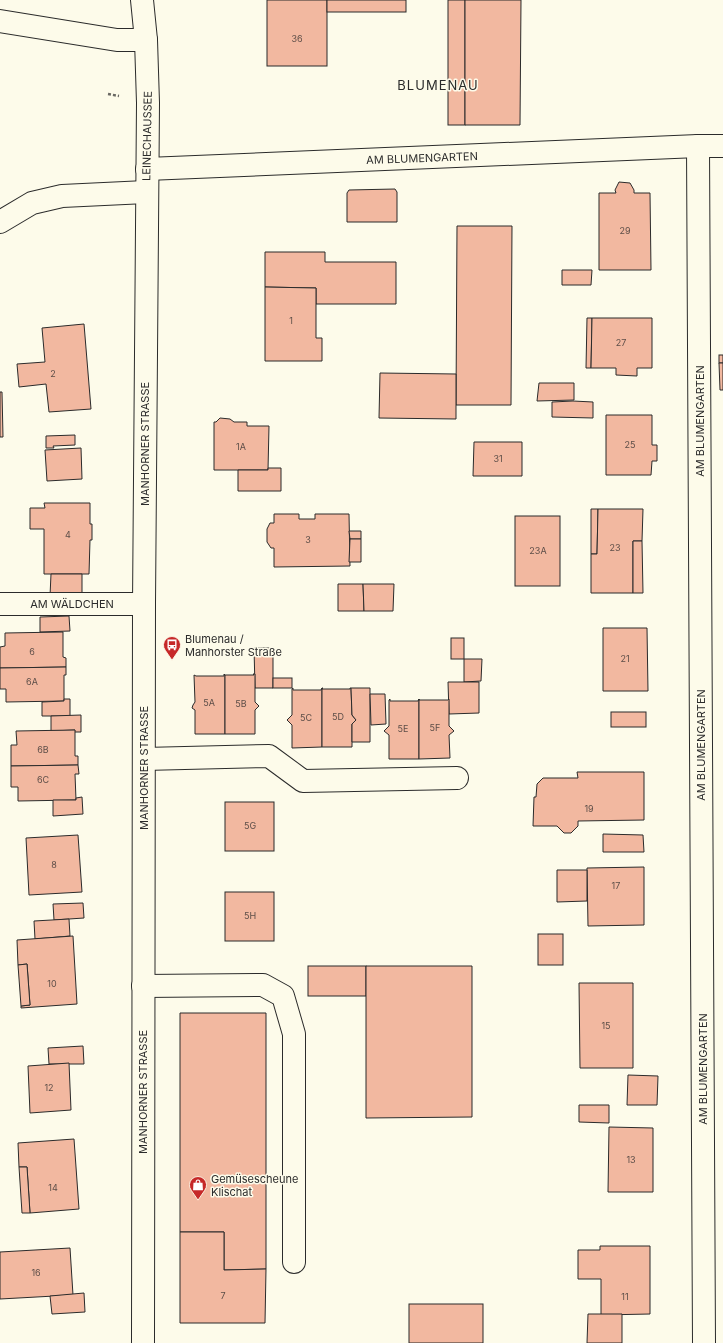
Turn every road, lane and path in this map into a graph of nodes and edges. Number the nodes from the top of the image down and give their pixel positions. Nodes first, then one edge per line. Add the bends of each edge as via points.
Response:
1 (142, 0) edge
2 (0, 21) edge
3 (146, 40) junction
4 (698, 146) junction
5 (723, 146) edge
6 (146, 170) junction
7 (146, 192) junction
8 (0, 222) edge
9 (0, 604) edge
10 (144, 604) junction
11 (144, 759) junction
12 (457, 778) dead end
13 (143, 986) junction
14 (294, 1262) dead end
15 (143, 1343) edge
16 (704, 1343) edge

1 - 3 street, LEINECHAUSSEE
2 - 3 street via 117,40
3 - 6 street, LEINECHAUSSEE
4 - 5 street, AM BLUMENGARTEN
4 - 6 street, AM BLUMENGARTEN
4 - 16 street, AM BLUMENGARTEN
6 - 7 street, LEINECHAUSSEE
7 - 8 street, LEINECHAUSSEE via 62,196 32,204
7 - 10 street, MANHORNER STRASSE
9 - 10 street, AM WÄLDCHEN
10 - 11 street, MANHORNER STRASSE
11 - 12 street via 269,756 303,781
11 - 13 street, MANHORNER STRASSE
13 - 14 street via 263,984 284,996 294,1034
13 - 15 street, MANHORNER STRASSE

